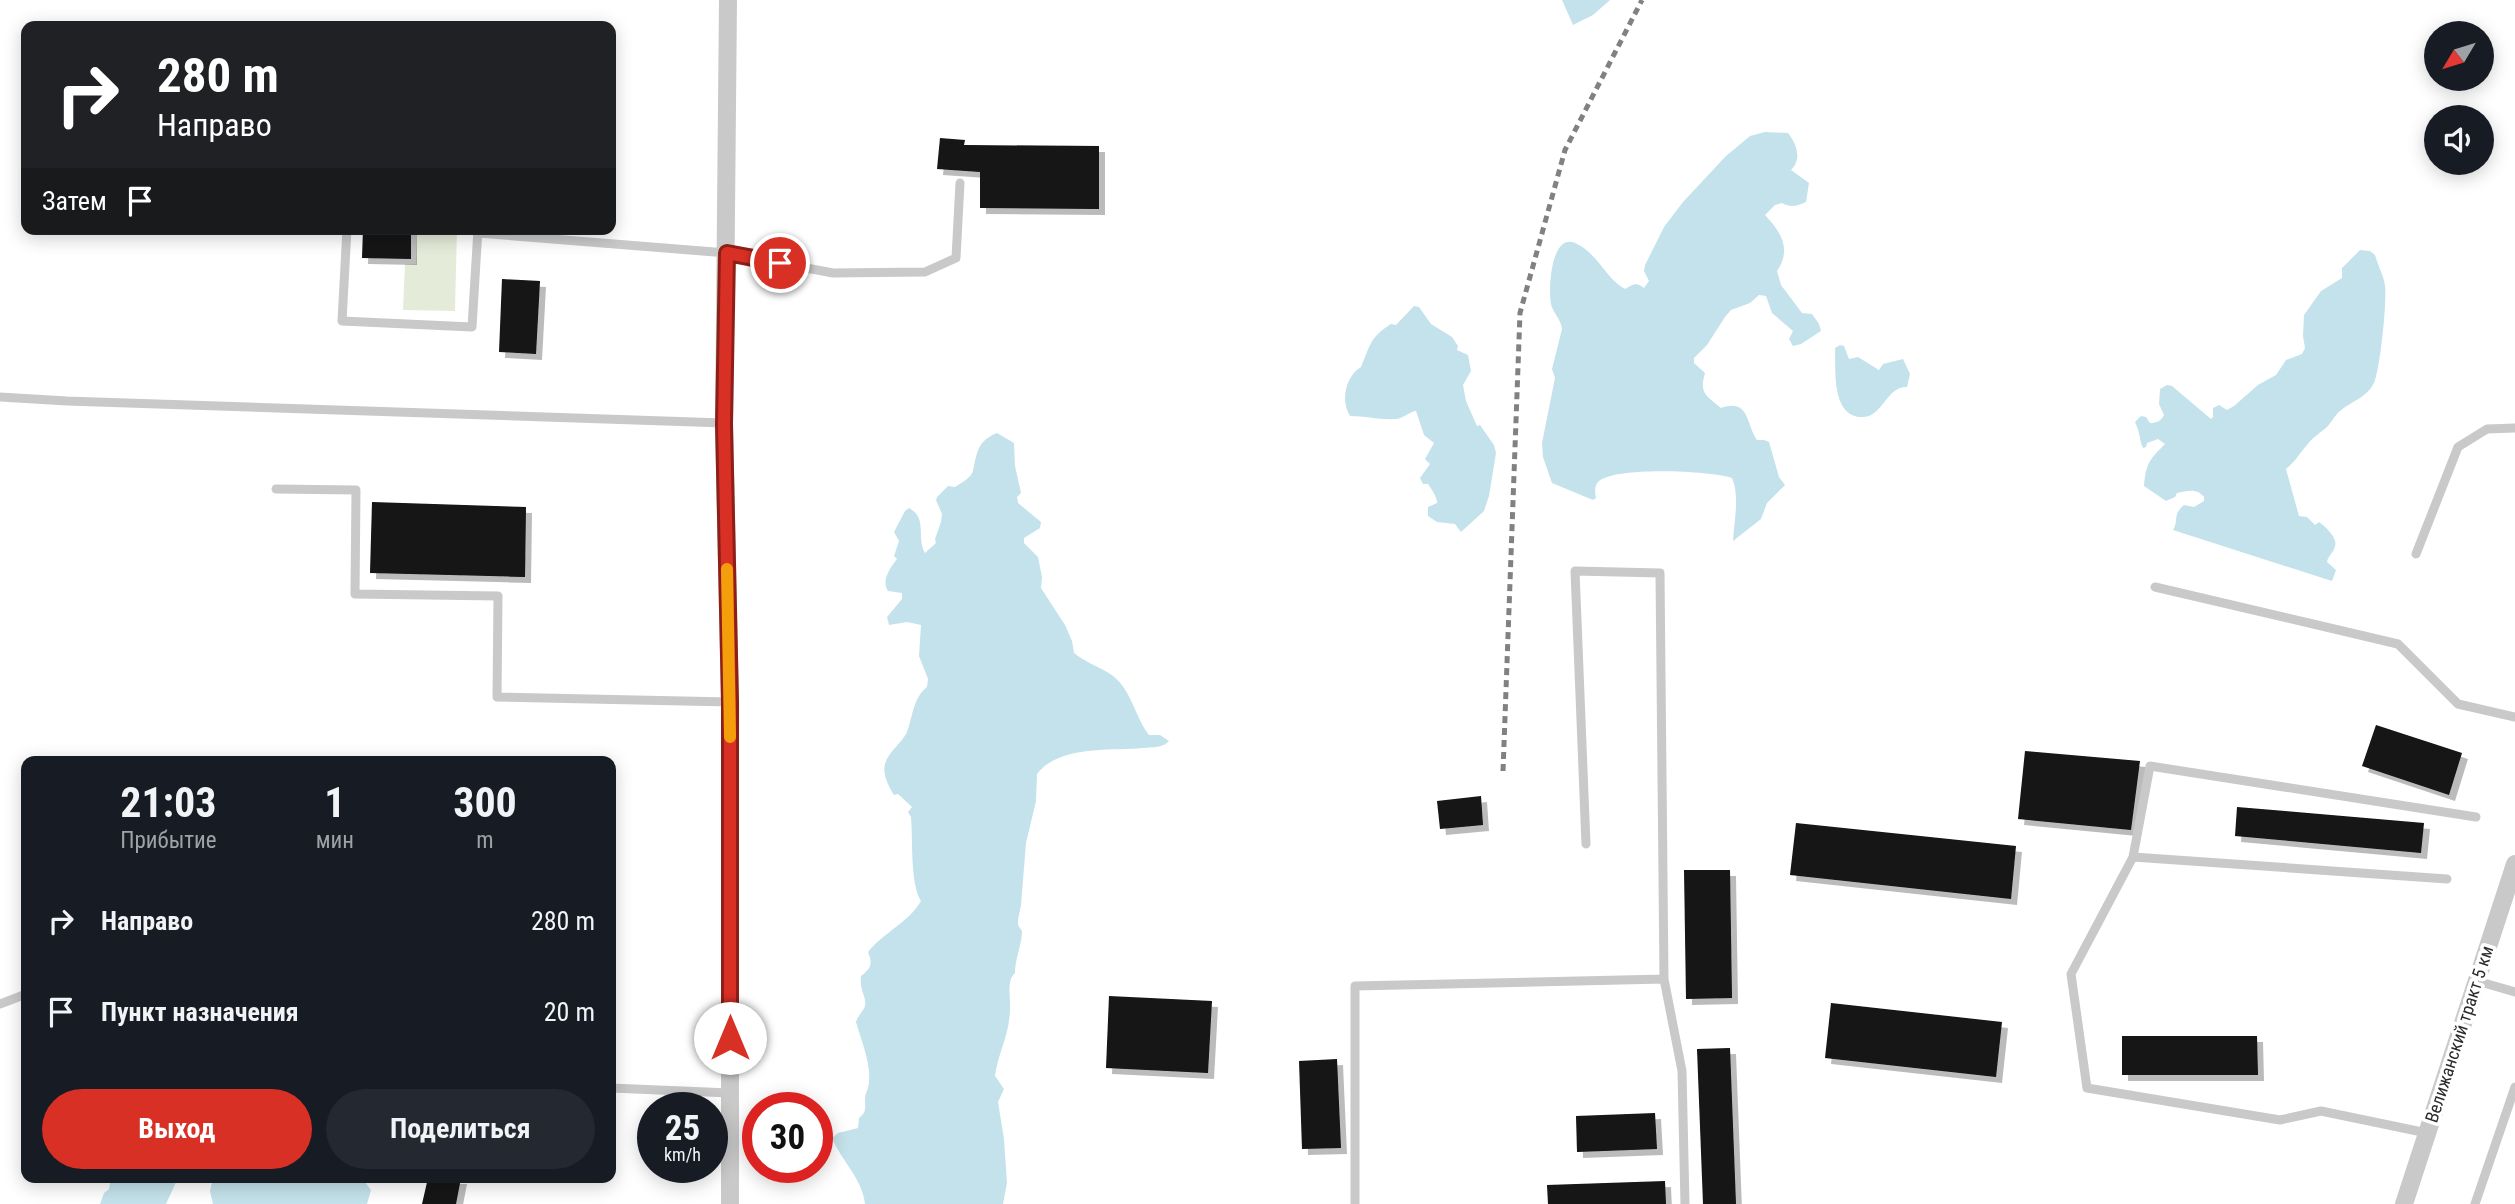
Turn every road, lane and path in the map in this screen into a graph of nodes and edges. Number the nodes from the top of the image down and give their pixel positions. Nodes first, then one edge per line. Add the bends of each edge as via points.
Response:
1 (728, 0) edge
2 (960, 183) dead end
3 (347, 235) edge
4 (478, 235) edge
5 (523, 235) edge
6 (727, 253) junction
7 (0, 397) edge
8 (724, 424) junction
9 (2515, 428) edge
10 (276, 489) dead end
11 (2416, 554) dead end
12 (2155, 587) dead end
13 (730, 702) junction
14 (2515, 717) edge
15 (2476, 817) dead end
16 (1586, 844) dead end
17 (2133, 857) junction
18 (2515, 863) edge
19 (2447, 879) dead end
20 (1664, 979) junction
21 (2477, 981) junction
22 (2515, 992) edge
23 (21, 996) edge
24 (0, 1004) edge
25 (2515, 1087) edge
26 (616, 1088) edge
27 (730, 1093) junction
28 (2427, 1133) junction
29 (730, 1204) edge
30 (1355, 1204) edge
31 (1685, 1204) edge
32 (2404, 1204) edge
33 (2475, 1204) edge

1 - 6 street
2 - 6 lane via 956,258 925,272 833,273
3 - 4 lane via 342,321 472,327
5 - 6 lane
6 - 8 street
7 - 8 lane
8 - 13 street
9 - 11 lane via 2487,429 2458,447
10 - 13 lane via 356,490 355,594 498,596 497,697
12 - 14 lane via 2398,644 2458,704
13 - 27 street
15 - 17 lane via 2150,766
16 - 20 lane via 1574,571 1660,573
17 - 19 lane
17 - 28 lane via 2071,974 2087,1088 2280,1119 2322,1111
18 - 21 street, Велижанский тракт 5 км
20 - 30 lane via 1355,986
20 - 31 lane via 1682,1071
21 - 22 lane
21 - 28 street, Велижанский тракт 5 км
23 - 24 lane
25 - 33 lane
26 - 27 lane
27 - 29 street
28 - 32 street, Велижанский тракт 5 км

